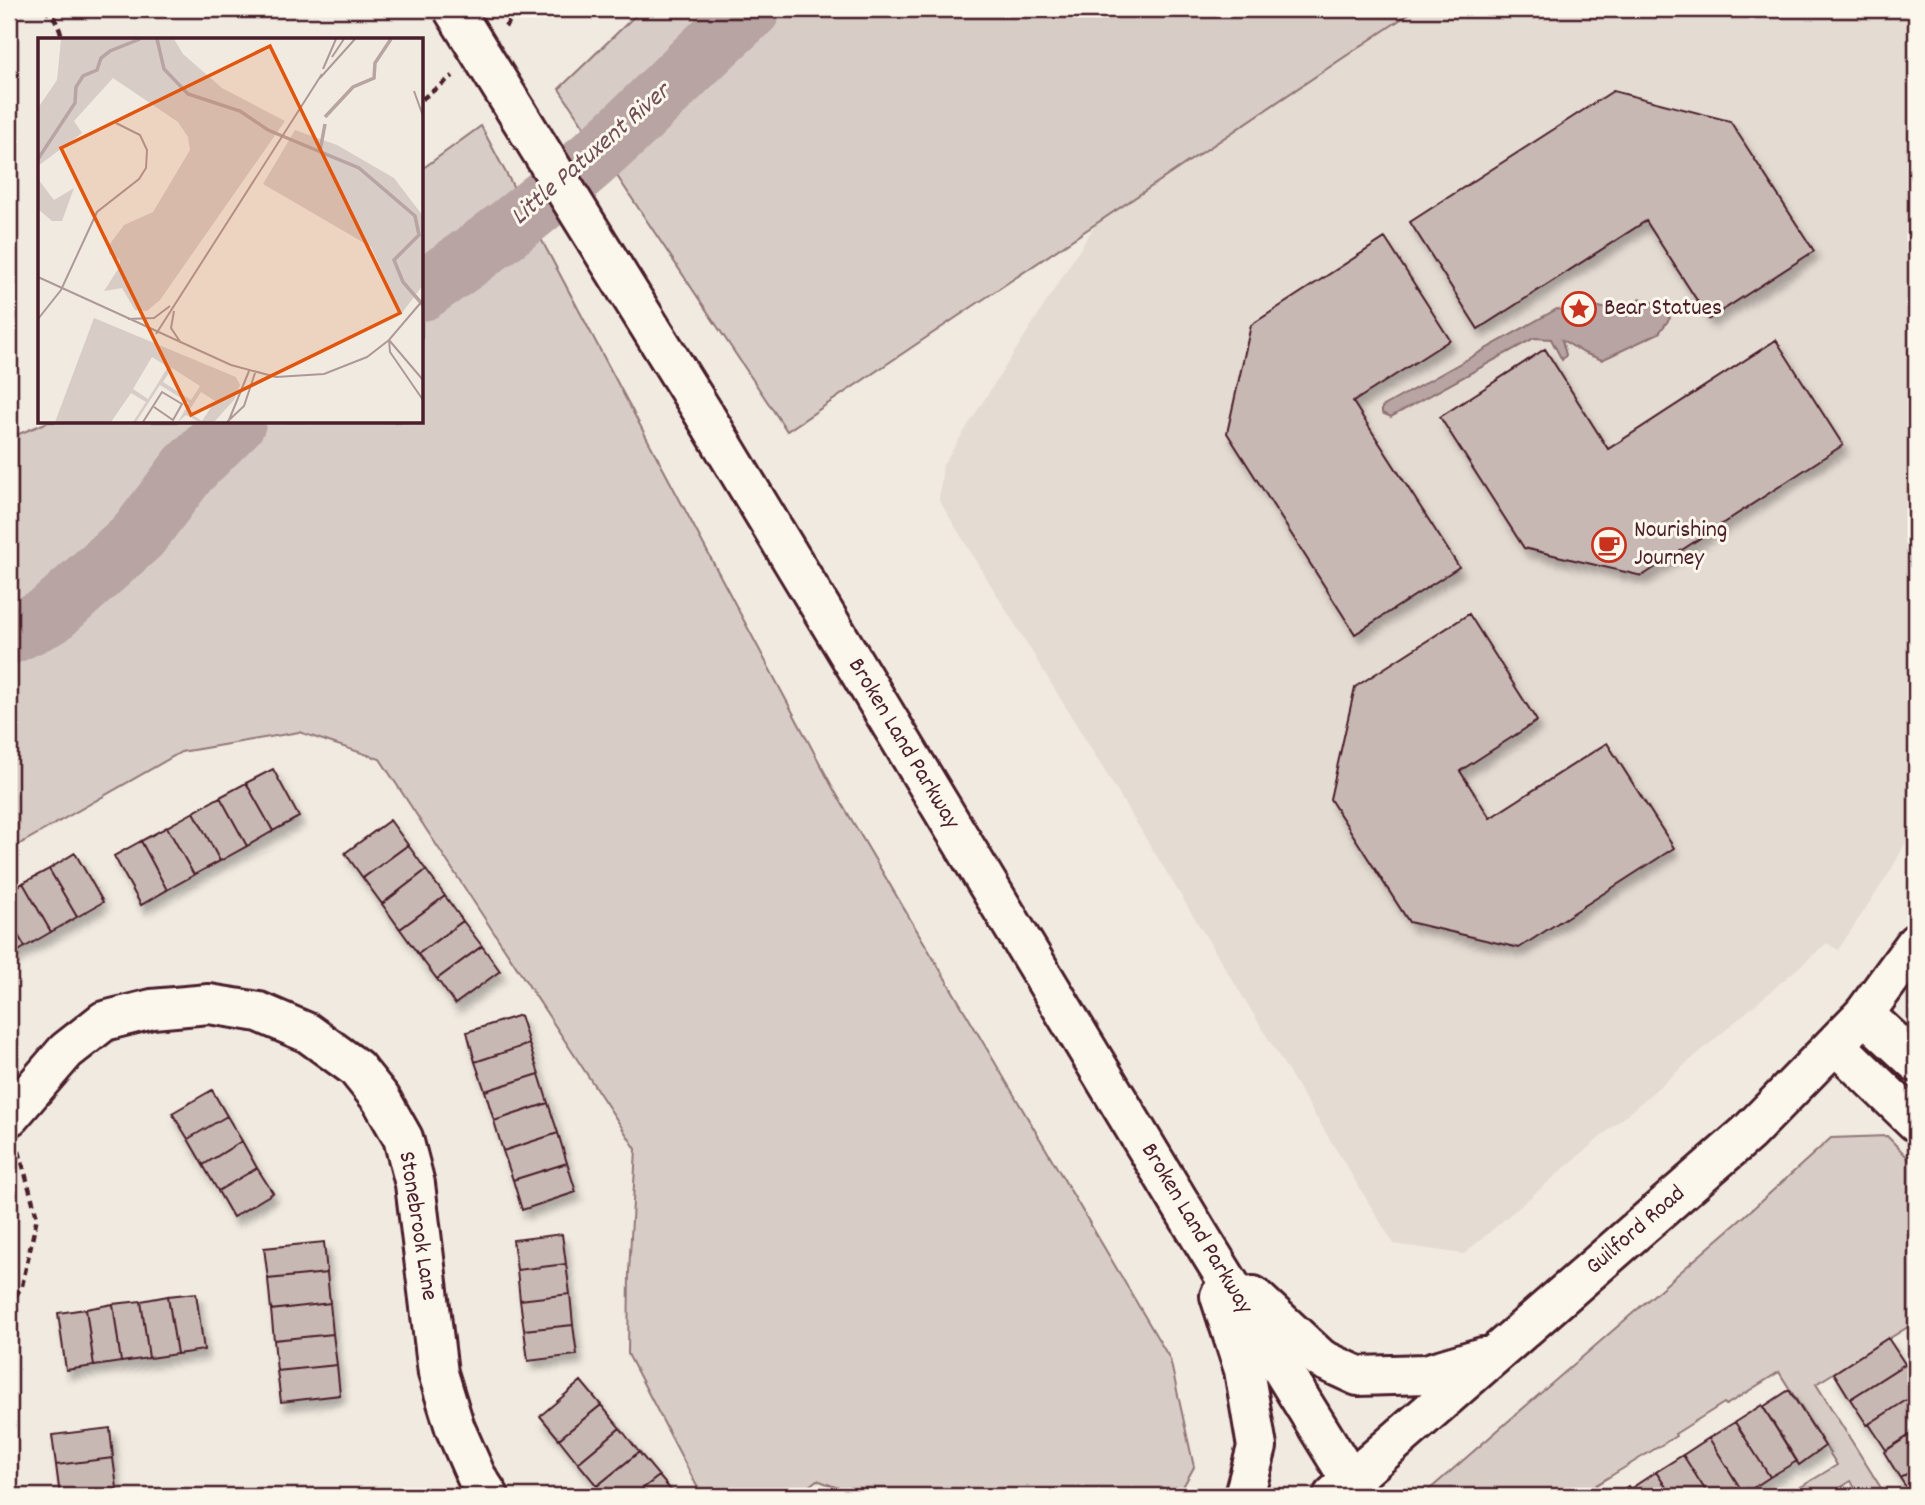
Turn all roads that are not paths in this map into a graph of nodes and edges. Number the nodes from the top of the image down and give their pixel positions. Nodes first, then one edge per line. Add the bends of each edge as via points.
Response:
1 (453, 9) edge
2 (1916, 943) edge
3 (1864, 1014) junction
4 (1836, 1045) junction
5 (1916, 1062) edge
6 (10, 1116) edge
7 (1916, 1122) edge
8 (1201, 1237) junction
9 (1495, 1353) junction
10 (1342, 1489) edge
11 (489, 1496) edge
12 (1244, 1496) edge

1 - 8 street, Broken Land Parkway, bridge via 704,414
2 - 3 street, Guilford Road
3 - 4 street, Guilford Road
3 - 5 street
4 - 7 street
4 - 9 street, Guilford Road via 1748,1133
6 - 11 street, Stonebrook Lane via 66,1051 104,1021 152,1009 209,1004 260,1012 308,1033 356,1068 381,1099 402,1138 415,1184 438,1373 455,1428
8 - 9 street via 1265,1310 1321,1359 1358,1376 1426,1374
8 - 10 street, Broken Land Parkway
8 - 12 street via 1244,1370 1257,1447
9 - 10 street, Guilford Road

